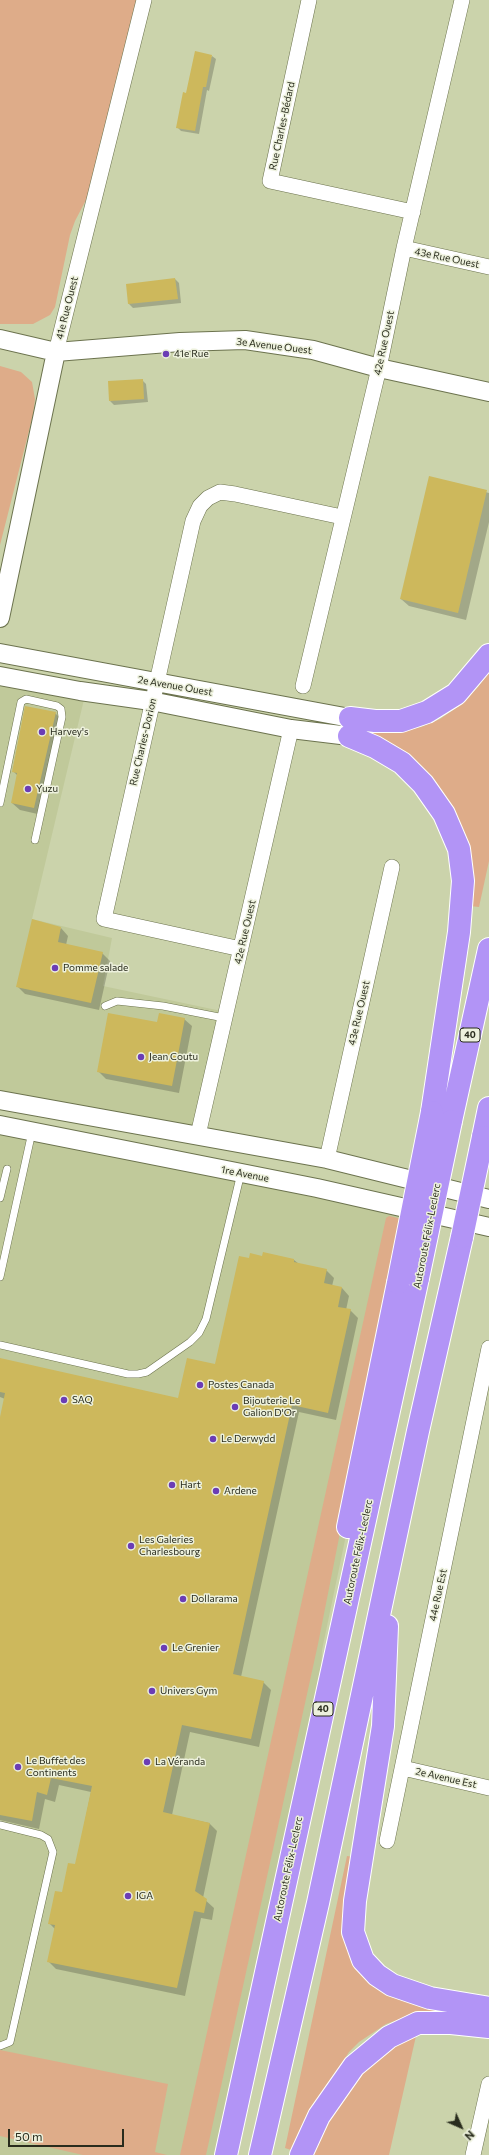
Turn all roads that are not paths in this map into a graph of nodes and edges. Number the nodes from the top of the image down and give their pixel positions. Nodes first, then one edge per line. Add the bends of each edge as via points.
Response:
1 (144, 0) edge
2 (309, 0) edge
3 (462, 0) edge
4 (413, 212) junction
5 (404, 248) junction
6 (489, 267) edge
7 (0, 339) edge
8 (56, 352) junction
9 (379, 368) junction
10 (489, 392) edge
11 (342, 517) junction
12 (0, 618) edge
13 (0, 653) edge
14 (489, 655) edge
15 (0, 676) edge
16 (156, 684) junction
17 (303, 686) dead end
18 (151, 701) junction
19 (349, 727) junction
20 (291, 729) junction
21 (0, 803) edge
22 (35, 840) dead end
23 (392, 867) dead end
24 (241, 949) junction
25 (489, 950) edge
26 (105, 1006) dead end
27 (224, 1018) junction
28 (0, 1100) edge
29 (489, 1108) edge
30 (441, 1116) junction
31 (0, 1126) edge
32 (32, 1131) junction
33 (198, 1135) junction
34 (327, 1159) junction
35 (7, 1169) dead end
36 (241, 1173) junction
37 (0, 1198) edge
38 (489, 1199) edge
39 (489, 1227) edge
40 (0, 1277) edge
41 (0, 1345) edge
42 (489, 1348) edge
43 (387, 1579) junction
44 (403, 1768) junction
45 (489, 1788) edge
46 (0, 1825) edge
47 (387, 1841) dead end
48 (489, 2008) edge
49 (489, 2027) edge
50 (0, 2046) edge
51 (489, 2084) edge
52 (228, 2147) edge
53 (260, 2155) edge
54 (301, 2155) edge
55 (473, 2155) edge

1 - 8 street, 41e Rue Ouest
2 - 4 street, Rue Charles-Bédard via 270,181
3 - 4 street, 42e Rue Ouest
4 - 5 street, 42e Rue Ouest
5 - 6 street, 43e Rue Ouest
5 - 9 street, 42e Rue Ouest
7 - 8 street, 3e Avenue Ouest
8 - 9 street, 3e Avenue Ouest via 180,342 245,340 313,350
8 - 12 street, 41e Rue Ouest
9 - 10 street, 3e Avenue Ouest
9 - 11 street, 42e Rue Ouest
11 - 16 street, Rue Charles-Dorion via 235,494 220,492 208,498 200,506 193,521
11 - 17 street, 42e Rue Ouest
13 - 16 street, 2e Avenue Ouest
14 - 19 highway via 456,694 428,712 402,721
15 - 18 street, 2e Avenue Ouest
16 - 18 street, Rue Charles-Dorion
16 - 19 street, 2e Avenue Ouest
18 - 20 street, 2e Avenue Ouest
18 - 24 street, Rue Charles-Dorion via 104,919
19 - 20 street, 2e Avenue Ouest
19 - 30 highway via 402,763 423,784 444,814 459,849 463,880
20 - 24 street, 42e Rue Ouest
21 - 22 lane via 21,702 26,699 57,706 61,709 62,717
23 - 34 street, 43e Rue Ouest
24 - 27 street, 42e Rue Ouest
25 - 30 highway, Autoroute Félix-Leclerc / 40
26 - 27 lane via 117,1001 163,1006
27 - 33 street, 42e Rue Ouest
28 - 33 street
29 - 43 highway, bridge
30 - 52 highway, Autoroute Félix-Leclerc / 40, bridge via 319,1729
31 - 32 street, 1re Avenue
32 - 36 street, 1re Avenue
32 - 40 lane
33 - 34 street
34 - 38 street
35 - 37 lane
36 - 39 street, 1re Avenue
36 - 41 lane via 206,1319 199,1333 190,1342 147,1372 138,1374 128,1374
42 - 44 street, 44e Rue Est
43 - 48 highway via 383,1726 355,1901 353,1932 363,1960 377,1975 392,1985 430,1998
43 - 53 highway via 318,1903
44 - 45 street, 2e Avenue Est
44 - 47 street, 44e Rue Est
46 - 50 lane via 41,1835 48,1839 53,1852 10,2042
49 - 54 highway via 418,2023 390,2038 354,2066 319,2116
51 - 55 street

